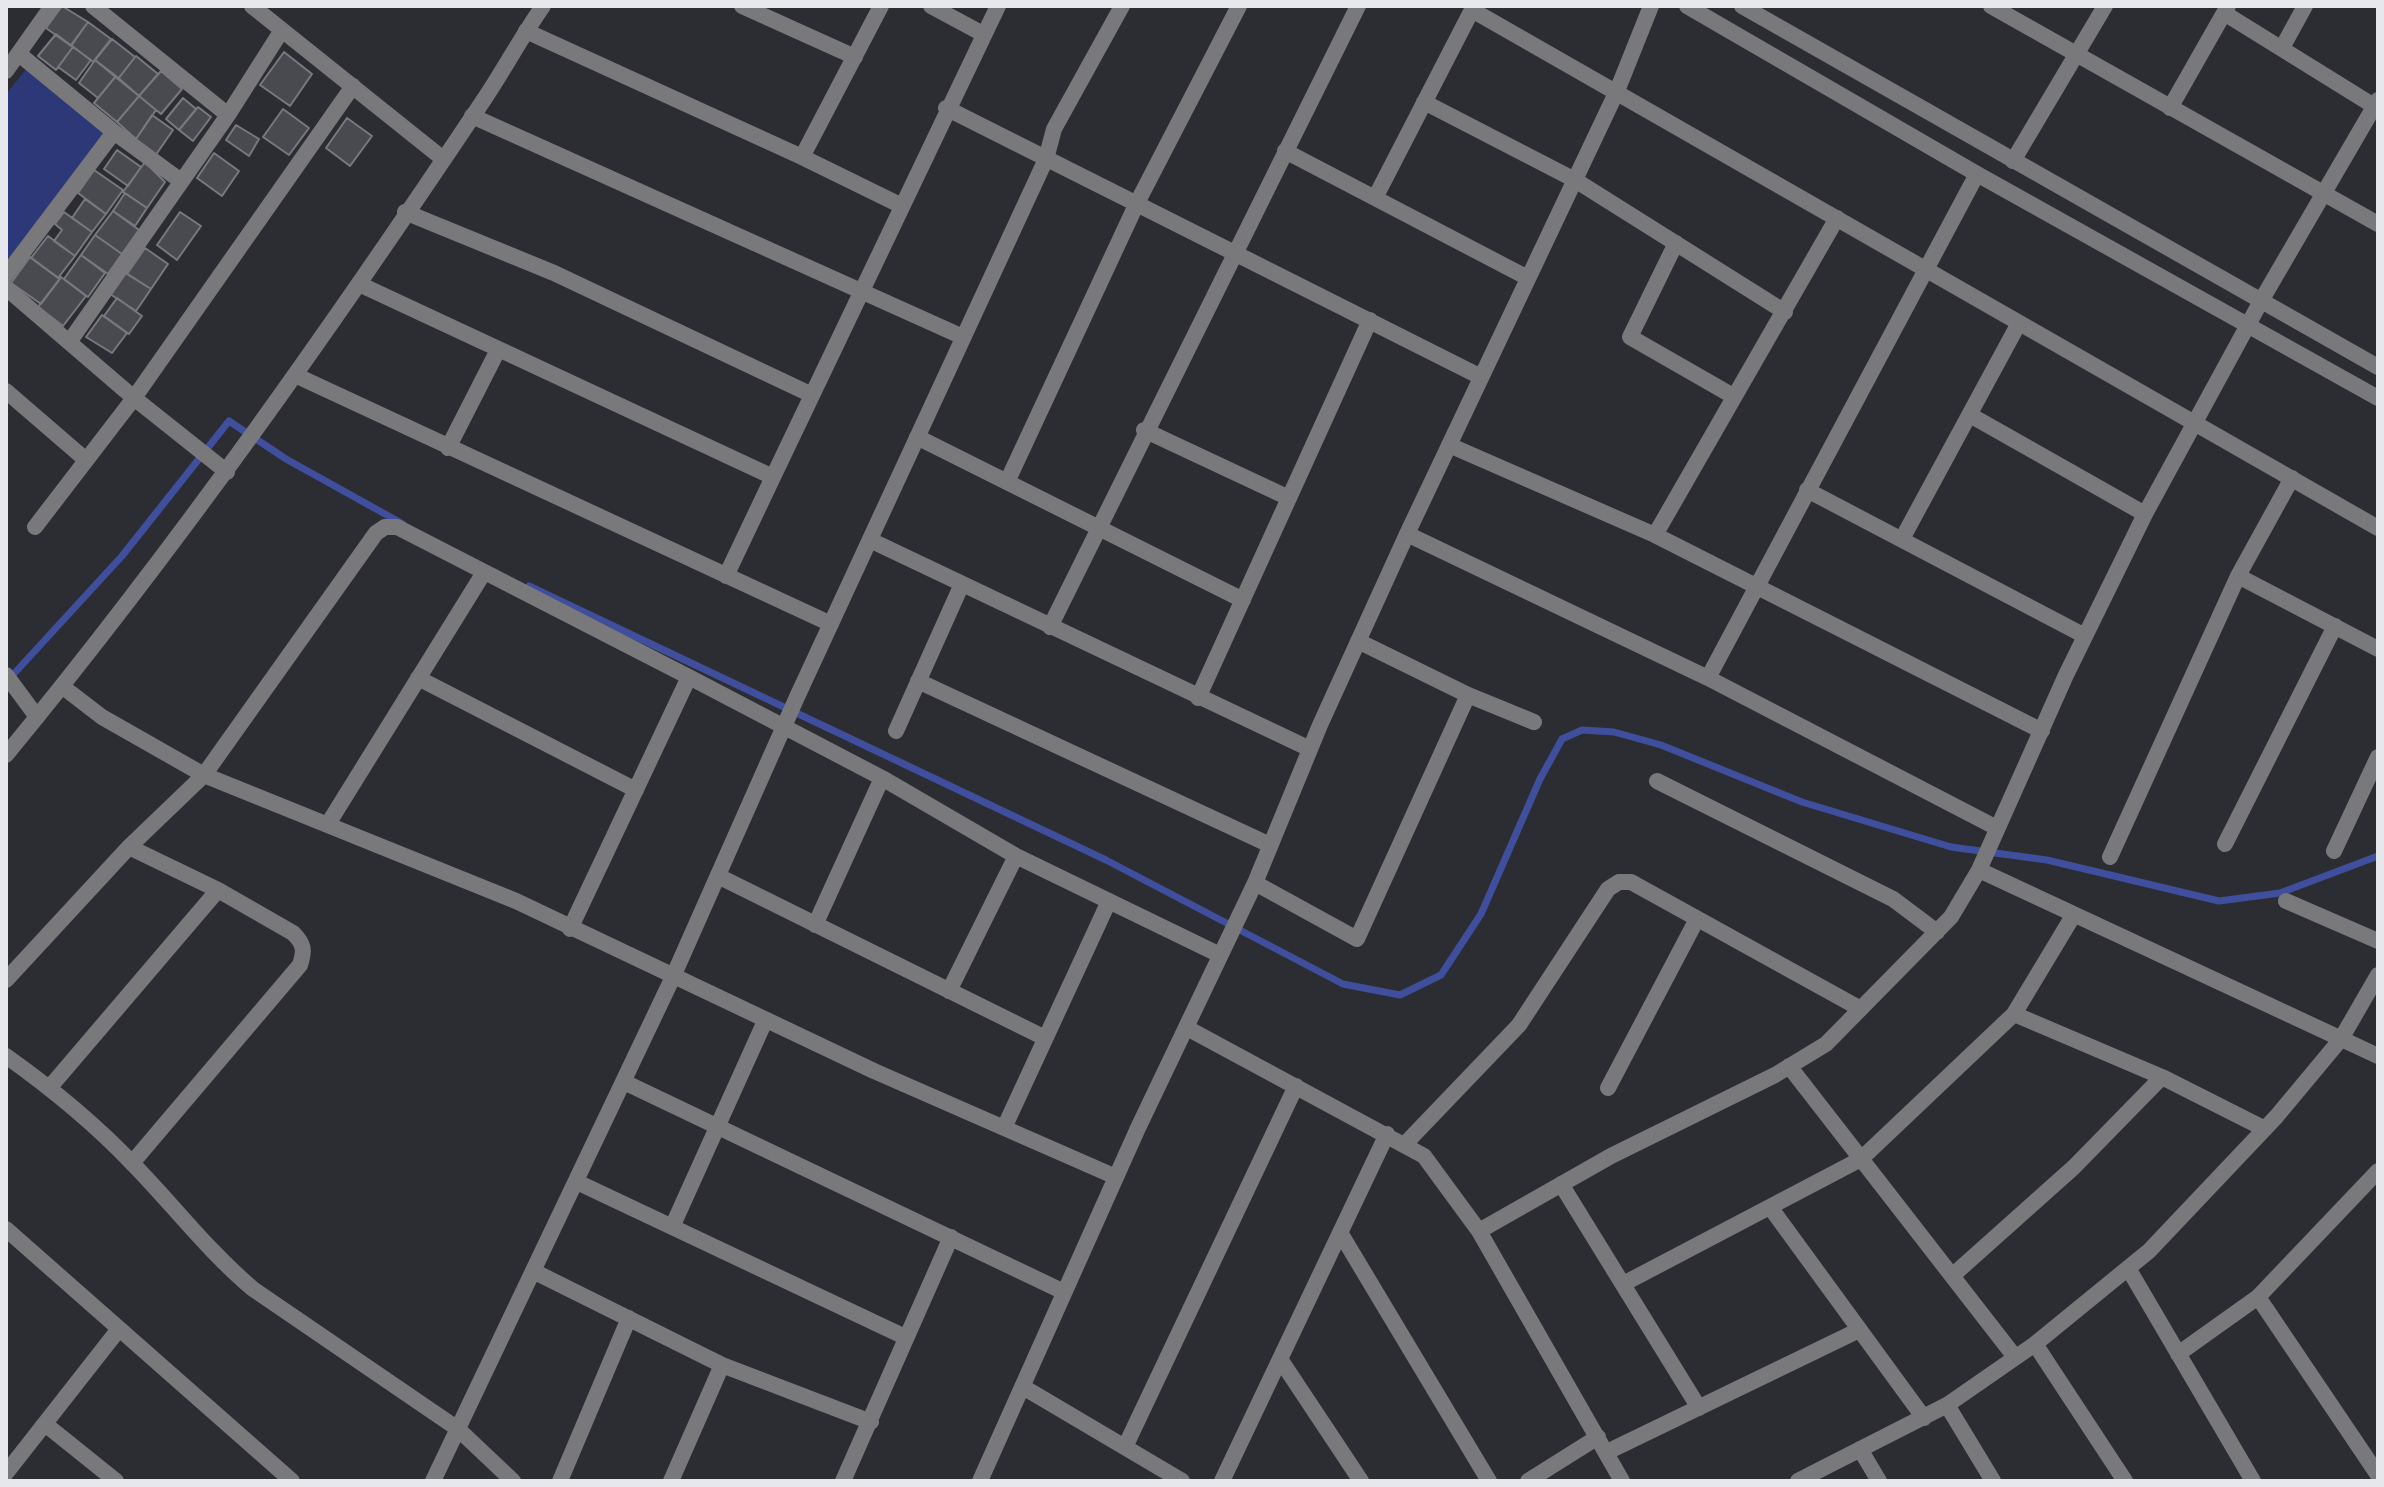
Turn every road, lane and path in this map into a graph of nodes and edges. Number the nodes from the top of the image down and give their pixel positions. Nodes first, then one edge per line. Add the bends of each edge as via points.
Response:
1 (52, 6) edge
2 (93, 6) edge
3 (252, 6) edge
4 (543, 6) edge
5 (742, 6) edge
6 (881, 6) edge
7 (931, 6) edge
8 (998, 6) edge
9 (1122, 6) edge
10 (1239, 6) edge
11 (1358, 6) edge
12 (1651, 6) edge
13 (1687, 6) edge
14 (1742, 6) edge
15 (1991, 6) edge
16 (2105, 6) edge
17 (2305, 6) edge
18 (1473, 8) edge
19 (2226, 10) edge
20 (282, 30) junction
21 (526, 31) junction
22 (983, 34) junction
23 (2282, 48) junction
24 (19, 54) junction
25 (2074, 56) junction
26 (855, 57) junction
27 (6, 71) edge
28 (353, 86) junction
29 (1617, 91) junction
30 (1424, 102) junction
31 (2376, 103) edge
32 (946, 108) junction
33 (2170, 108) junction
34 (228, 115) junction
35 (472, 116) junction
36 (114, 132) junction
37 (1285, 151) junction
38 (802, 157) junction
39 (442, 158) junction
40 (1046, 159) junction
41 (2013, 161) junction
42 (1977, 174) junction
43 (1575, 180) junction
44 (181, 181) junction
45 (2325, 192) junction
46 (1375, 198) junction
47 (1137, 203) junction
48 (900, 205) junction
49 (405, 212) junction
50 (1837, 218) junction
51 (2378, 224) edge
52 (1676, 243) junction
53 (1234, 251) junction
54 (1928, 271) junction
55 (6, 275) edge
56 (1528, 278) junction
57 (359, 284) junction
58 (6, 288) edge
59 (861, 292) junction
60 (2261, 301) junction
61 (1785, 312) junction
62 (1370, 320) junction
63 (2019, 323) junction
64 (2248, 325) junction
65 (963, 337) junction
66 (70, 341) junction
67 (498, 350) junction
68 (2378, 367) edge
69 (295, 375) junction
70 (1481, 377) junction
71 (6, 391) edge
72 (812, 395) junction
73 (1733, 396) junction
74 (134, 398) junction
75 (2378, 398) edge
76 (1970, 415) junction
77 (2195, 422) junction
78 (1144, 430) junction
79 (917, 437) junction
80 (1449, 445) junction
81 (448, 448) junction
82 (86, 460) junction
83 (227, 472) junction
84 (773, 477) junction
85 (2292, 478) junction
86 (1007, 482) junction
87 (1807, 490) junction
88 (1289, 498) junction
89 (2145, 514) junction
90 (35, 527) dead end
91 (1099, 527) junction
92 (2378, 528) edge
93 (1407, 534) junction
94 (1655, 535) junction
95 (1902, 539) junction
96 (870, 540) junction
97 (483, 574) junction
98 (726, 576) junction
99 (2238, 576) junction
100 (962, 584) junction
101 (1754, 585) junction
102 (1243, 600) junction
103 (831, 624) junction
104 (2335, 626) junction
105 (1050, 627) junction
106 (2085, 636) junction
107 (1358, 641) junction
108 (2378, 649) edge
109 (689, 677) junction
110 (418, 678) junction
111 (1708, 678) junction
112 (11, 681) edge
113 (918, 681) junction
114 (63, 687) junction
115 (1468, 695) junction
116 (1198, 698) junction
117 (37, 717) junction
118 (1534, 722) dead end
119 (786, 723) junction
120 (896, 731) dead end
121 (2042, 731) junction
122 (1310, 749) junction
123 (6, 755) edge
124 (2378, 757) edge
125 (204, 775) junction
126 (882, 778) junction
127 (1657, 781) dead end
128 (636, 790) junction
129 (328, 824) junction
130 (1995, 833) junction
131 (2225, 844) dead end
132 (1270, 845) junction
133 (129, 847) junction
134 (2334, 851) dead end
135 (1016, 856) junction
136 (2110, 857) dead end
137 (1982, 864) junction
138 (718, 876) junction
139 (1255, 883) junction
140 (218, 890) junction
141 (1109, 901) junction
142 (2286, 901) dead end
143 (2073, 916) junction
144 (1697, 919) junction
145 (815, 925) junction
146 (570, 929) junction
147 (1937, 932) junction
148 (2378, 941) edge
149 (1220, 955) junction
150 (2378, 975) edge
151 (672, 979) junction
152 (6, 980) edge
153 (949, 991) junction
154 (1859, 1008) junction
155 (2014, 1014) junction
156 (765, 1021) junction
157 (1187, 1028) junction
158 (1045, 1038) junction
159 (2341, 1039) junction
160 (6, 1056) edge
161 (2378, 1056) edge
162 (1789, 1066) junction
163 (2162, 1077) junction
164 (624, 1082) junction
165 (1296, 1086) junction
166 (50, 1087) junction
167 (1608, 1088) dead end
168 (716, 1127) junction
169 (1004, 1128) junction
170 (2265, 1129) junction
171 (1387, 1134) junction
172 (1405, 1144) junction
173 (1861, 1159) junction
174 (132, 1163) junction
175 (1116, 1177) junction
176 (2376, 1178) edge
177 (577, 1182) junction
178 (1561, 1184) junction
179 (1770, 1207) junction
180 (673, 1225) junction
181 (6, 1229) edge
182 (1479, 1231) junction
183 (1341, 1234) junction
184 (951, 1237) junction
185 (2128, 1268) junction
186 (535, 1272) junction
187 (1952, 1276) junction
188 (1623, 1284) junction
189 (1064, 1292) junction
190 (2258, 1297) junction
191 (629, 1318) junction
192 (119, 1329) junction
193 (1857, 1331) junction
194 (905, 1337) junction
195 (2035, 1344) junction
196 (2178, 1354) junction
197 (2015, 1357) junction
198 (1280, 1359) junction
199 (722, 1365) junction
200 (1023, 1387) junction
201 (1947, 1405) junction
202 (1699, 1408) junction
203 (1924, 1418) junction
204 (871, 1422) junction
205 (45, 1424) junction
206 (458, 1429) junction
207 (1603, 1445) junction
208 (1125, 1447) junction
209 (1860, 1449) junction
210 (6, 1473) edge
211 (2377, 1478) edge
212 (116, 1481) edge
213 (292, 1481) edge
214 (433, 1481) edge
215 (513, 1481) edge
216 (560, 1481) edge
217 (671, 1481) edge
218 (843, 1481) edge
219 (980, 1481) edge
220 (1182, 1481) edge
221 (1222, 1481) edge
222 (1361, 1481) edge
223 (1489, 1481) edge
224 (1528, 1481) edge
225 (1622, 1481) edge
226 (1798, 1481) edge
227 (1879, 1481) edge
228 (1993, 1481) edge
229 (2125, 1481) edge
230 (2253, 1481) edge

1 - 24 street
2 - 34 street
3 - 20 street
4 - 21 street
5 - 26 street
6 - 26 street
7 - 22 street
8 - 22 street
9 - 40 street via 1054,129
10 - 47 street
11 - 37 street
12 - 29 street
13 - 42 street
14 - 41 street
15 - 25 street
16 - 25 street
17 - 23 street
18 - 29 street
18 - 30 street
19 - 23 street
19 - 33 street
20 - 28 street
20 - 34 street
21 - 35 street
21 - 38 street
22 - 32 street
23 - 31 street
24 - 27 street
24 - 36 street
25 - 33 street
25 - 41 street
26 - 38 street
28 - 39 street
28 - 74 street
29 - 43 street
29 - 50 street
30 - 43 street
30 - 46 street
31 - 45 street
32 - 40 street
32 - 48 street
33 - 45 street
34 - 44 street
35 - 39 street
35 - 59 street
36 - 44 street
36 - 55 street
37 - 46 street
37 - 53 street
38 - 48 street
39 - 49 street
40 - 47 street
40 - 65 street
41 - 60 street
42 - 54 street
42 - 64 street
43 - 52 street
43 - 56 street
44 - 66 street
45 - 51 street
45 - 60 street
46 - 56 street
47 - 53 street
47 - 86 street
48 - 59 street
49 - 57 street
49 - 72 street via 554,273
50 - 54 street
50 - 61 street
52 - 61 street
52 - 73 street via 1630,337
53 - 62 street
53 - 78 street
54 - 63 street
54 - 87 street
56 - 70 street
57 - 67 street
57 - 69 street
58 - 66 street
59 - 65 street
59 - 72 street
60 - 64 street
60 - 68 street
61 - 73 street
62 - 70 street
62 - 88 street
63 - 76 street
63 - 77 street
64 - 75 street
64 - 77 street
65 - 79 street
66 - 74 street
67 - 81 street
67 - 84 street
69 - 81 street
69 - 83 street
70 - 80 street
71 - 82 street
72 - 84 street
73 - 94 street
74 - 82 street
74 - 83 street
76 - 89 street
76 - 95 street
77 - 85 street
77 - 89 street
78 - 88 street
78 - 91 street
79 - 86 street
79 - 96 street
80 - 93 street
80 - 94 street
81 - 98 street
82 - 90 street
83 - 114 street
84 - 98 street
85 - 92 street
85 - 99 street
86 - 91 street
87 - 95 street
87 - 101 street
88 - 102 street
89 - 106 street
91 - 102 street
91 - 105 street
93 - 107 street
93 - 111 street
94 - 101 street
95 - 106 street
96 - 100 street
96 - 103 street
97 - 109 street
97 - 110 street
97 - 125 street via 397,527 376,533
98 - 103 street
99 - 104 street
99 - 136 street
100 - 105 street
100 - 113 street
101 - 111 street
101 - 121 street
102 - 116 street
103 - 119 street
104 - 108 street
104 - 131 street
105 - 116 street
106 - 121 street
107 - 115 street
107 - 122 street
109 - 119 street
109 - 128 street
110 - 128 street
110 - 129 street
111 - 130 street
112 - 117 street
113 - 120 street
113 - 132 street
114 - 117 street
114 - 125 street via 102,717
115 - 118 street
115 - 139 street via 1357,939
116 - 122 street
117 - 123 street
119 - 126 street
119 - 138 street
121 - 130 street
122 - 132 street
124 - 134 street
125 - 129 street
125 - 133 street
126 - 135 street
126 - 145 street
127 - 147 street via 1893,899
128 - 146 street
129 - 146 street via 516,901
130 - 137 street
132 - 139 street
133 - 140 street
133 - 152 street
135 - 141 street
135 - 153 street
137 - 143 street
137 - 147 street
138 - 145 street
138 - 151 street
139 - 149 street
140 - 166 street
140 - 174 street via 293,933 304,953 300,965
141 - 149 street
141 - 158 street
142 - 148 street
143 - 155 street
143 - 159 street
144 - 154 street
144 - 167 street
144 - 172 street via 1631,882 1608,889 1519,1025
145 - 153 street
146 - 151 street
147 - 154 street
149 - 157 street
150 - 159 street
151 - 156 street
151 - 164 street
153 - 158 street
154 - 162 street via 1826,1044
155 - 163 street
155 - 173 street
156 - 168 street
156 - 169 street
157 - 165 street
157 - 175 street
158 - 169 street
159 - 161 street
159 - 170 street
160 - 166 street
162 - 173 street
162 - 178 street
163 - 170 street
163 - 187 street via 2074,1167
164 - 168 street
164 - 177 street
165 - 171 street
165 - 208 street
166 - 174 street
168 - 180 street
168 - 184 street
169 - 175 street
170 - 185 street
171 - 172 street
171 - 183 street
172 - 182 street via 1424,1156
173 - 179 street
173 - 187 street
174 - 206 street via 253,1289
175 - 189 street
176 - 190 street
177 - 180 street
177 - 186 street
178 - 182 street
178 - 188 street
179 - 188 street
179 - 193 street
180 - 194 street
181 - 192 street
182 - 207 street
183 - 198 street
183 - 223 street
184 - 189 street
184 - 194 street
185 - 195 street
185 - 196 street
186 - 191 street
186 - 206 street
187 - 197 street
188 - 202 street
189 - 200 street
190 - 196 street
190 - 211 street
191 - 199 street
191 - 216 street
192 - 205 street
192 - 213 street
193 - 202 street
193 - 203 street
194 - 204 street
195 - 197 street
195 - 229 street
196 - 230 street
197 - 201 street
198 - 221 street
198 - 222 street
199 - 204 street
199 - 217 street
200 - 208 street
200 - 219 street
201 - 203 street
201 - 228 street
202 - 207 street
203 - 209 street
204 - 218 street
205 - 210 street
205 - 212 street
206 - 214 street
206 - 215 street
207 - 224 street
207 - 225 street
208 - 220 street
209 - 226 street
209 - 227 street

